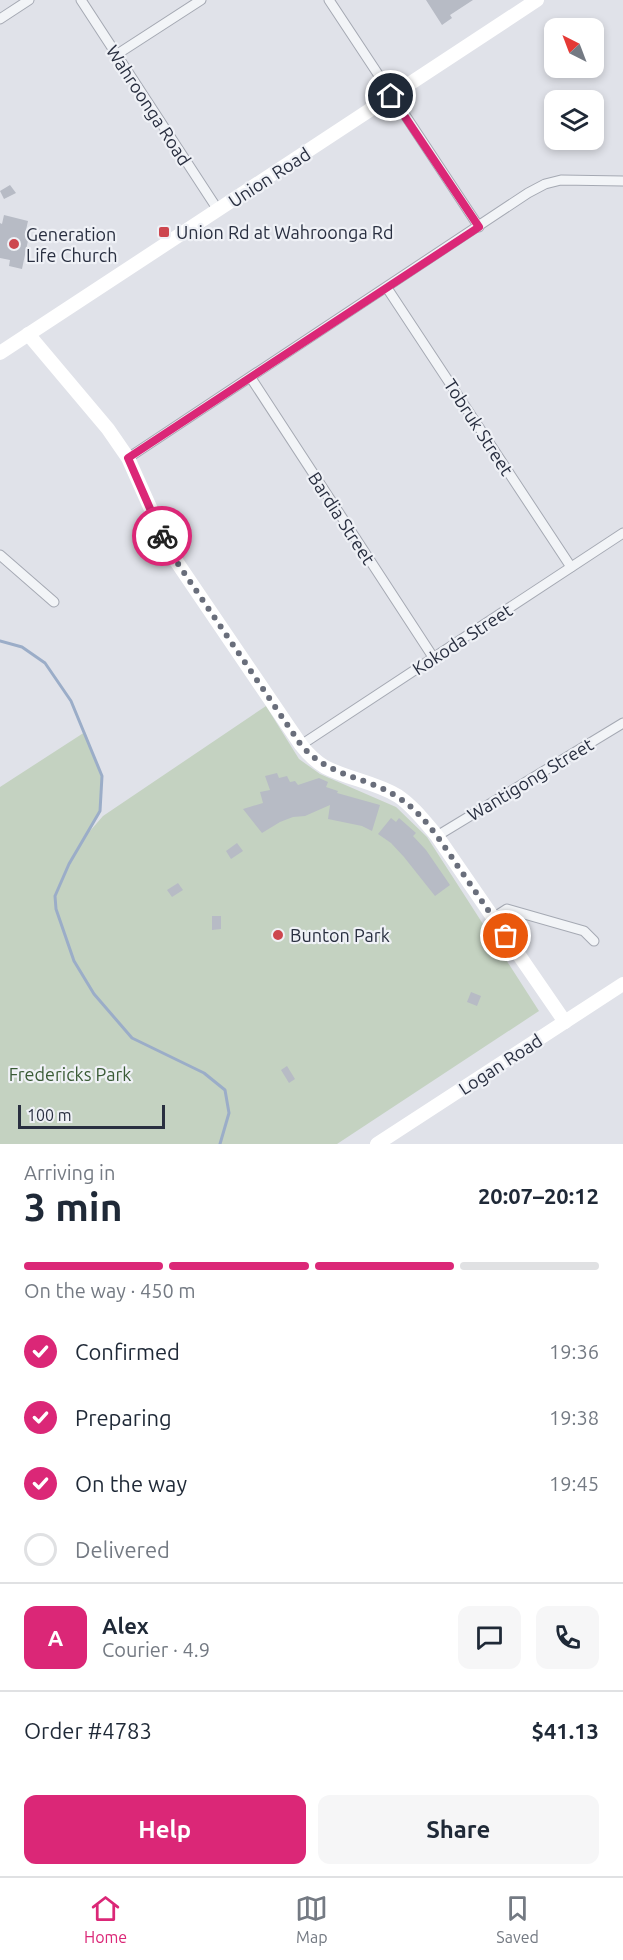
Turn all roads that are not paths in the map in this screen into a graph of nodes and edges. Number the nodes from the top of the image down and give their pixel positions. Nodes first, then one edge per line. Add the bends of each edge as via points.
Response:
1 (29, 0) edge
2 (81, 0) edge
3 (201, 0) edge
4 (329, 0) edge
5 (537, 0) edge
6 (0, 19) edge
7 (116, 55) junction
8 (391, 96) junction
9 (623, 181) edge
10 (218, 210) junction
11 (479, 227) junction
12 (387, 288) junction
13 (28, 334) junction
14 (0, 353) edge
15 (251, 378) junction
16 (128, 458) junction
17 (623, 533) edge
18 (0, 555) edge
19 (571, 567) junction
20 (54, 602) dead end
21 (433, 657) junction
22 (623, 723) edge
23 (301, 745) junction
24 (437, 836) junction
25 (493, 918) junction
26 (594, 941) dead end
27 (623, 984) edge
28 (564, 1022) junction
29 (377, 1144) edge

1 - 6 street
2 - 7 street, Wahroonga Road
3 - 7 street
4 - 8 street
5 - 8 main road, Union Road
7 - 10 street, Wahroonga Road
8 - 10 main road, Union Road
8 - 11 street
9 - 11 street via 561,180 545,184
10 - 13 main road, Union Road
11 - 12 street
12 - 15 street
12 - 19 street, Tobruk Street
13 - 14 main road, Union Road
13 - 16 main road
15 - 16 street
15 - 21 street, Bardia Street
16 - 23 main road via 170,552
17 - 19 street, Kokoda Street
18 - 20 street
19 - 21 street, Kokoda Street
21 - 23 street, Kokoda Street
22 - 24 street, Wantigong Street
23 - 24 main road via 326,767 398,796
24 - 25 main road
25 - 26 street via 507,909 584,932
25 - 28 main road
27 - 28 main road, Logan Road
28 - 29 main road, Logan Road

